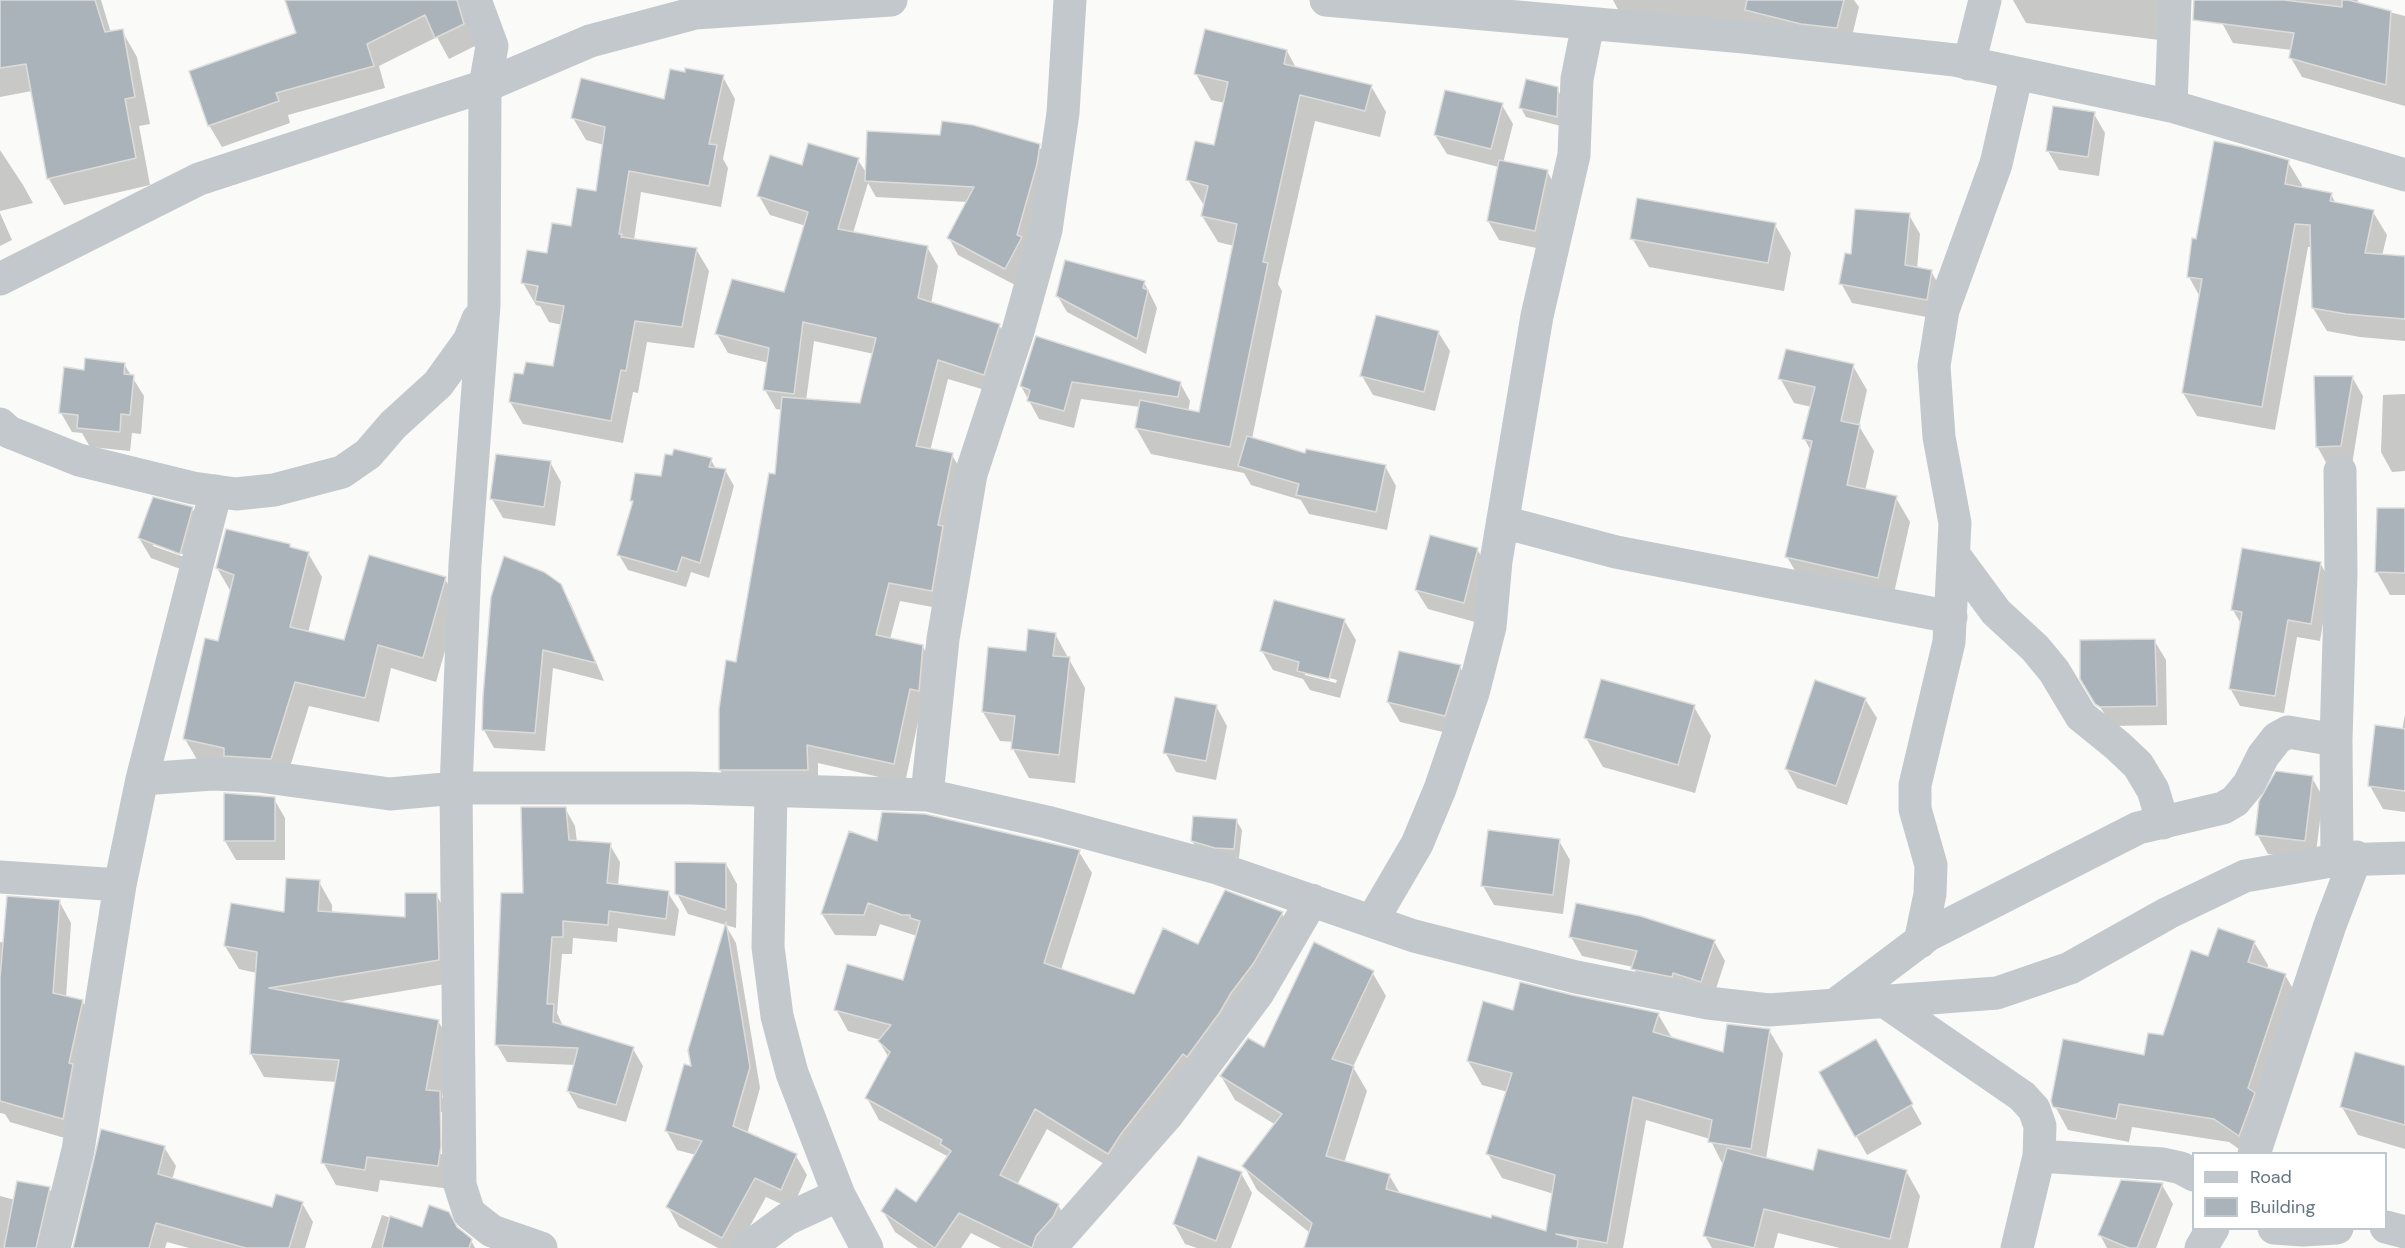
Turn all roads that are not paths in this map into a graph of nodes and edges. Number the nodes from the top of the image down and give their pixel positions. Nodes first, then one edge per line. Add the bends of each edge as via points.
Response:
1 (475, 0) edge
2 (891, 0) edge
3 (1070, 0) edge
4 (1326, 0) edge
5 (1985, 0) edge
6 (2175, 0) edge
7 (1555, 10) edge
8 (1588, 24) junction
9 (1970, 64) junction
10 (2017, 73) junction
11 (485, 86) junction
12 (2171, 106) junction
13 (2405, 175) edge
14 (0, 279) edge
15 (484, 306) junction
16 (0, 424) edge
17 (2340, 471) dead end
18 (216, 492) junction
19 (1503, 522) junction
20 (1954, 555) junction
21 (1951, 617) junction
22 (2336, 740) junction
23 (142, 779) junction
24 (456, 788) junction
25 (771, 791) junction
26 (927, 795) junction
27 (2163, 823) junction
28 (2405, 858) edge
29 (2347, 859) junction
30 (0, 877) edge
31 (120, 885) junction
32 (1312, 900) junction
33 (1372, 921) junction
34 (1920, 942) junction
35 (1884, 1001) junction
36 (1835, 1005) junction
37 (2255, 1152) edge
38 (2039, 1156) junction
39 (2192, 1174) edge
40 (839, 1195) junction
41 (2387, 1228) edge
42 (2212, 1230) edge
43 (2405, 1232) edge
44 (54, 1248) edge
45 (541, 1248) edge
46 (748, 1248) edge
47 (867, 1248) edge
48 (1050, 1248) edge
49 (2017, 1248) edge
50 (2201, 1248) edge

1 - 11 street via 492,46
2 - 11 street via 694,13 590,41
3 - 26 street via 1063,113 1046,230 971,474 943,639
4 - 7 street
5 - 9 street
6 - 12 street
7 - 8 street
8 - 9 street via 1744,37
8 - 19 street via 1577,79 1574,155 1537,316
9 - 10 street
10 - 12 street
10 - 20 street via 1996,164 1943,310 1934,366 1939,437 1955,523
11 - 14 street via 199,179
11 - 15 street
12 - 13 street
15 - 18 street via 469,341 438,384 368,454 342,472 274,490
15 - 24 street via 465,564
16 - 18 street via 9,432 79,460
17 - 22 street
18 - 23 street
19 - 21 street via 1616,552
19 - 33 street via 1490,627 1473,693 1417,844
20 - 21 street
20 - 27 street via 1996,612 2035,648 2054,672 2081,716 2138,765 2153,790
21 - 34 street via 1937,702 1915,785 1915,809 1931,865 1930,894
22 - 27 street via 2288,732 2269,746 2235,801 2223,808
22 - 29 street
23 - 24 street via 213,774 259,776 390,794
23 - 31 street
24 - 25 street
24 - 45 street via 460,1185 469,1213 492,1231
25 - 26 street
25 - 40 street via 768,947 777,1016 792,1073
26 - 32 street via 1047,822 1214,867
27 - 34 street via 2138,828
28 - 29 street
29 - 35 street via 2245,876 2070,968 1997,993
29 - 37 street via 2330,925
30 - 31 street
31 - 44 street via 78,1150
32 - 33 street
32 - 48 street via 1258,993 1168,1114
33 - 36 street via 1414,936 1576,976 1708,1003 1769,1010
34 - 36 street
35 - 36 street
35 - 38 street via 2022,1096 2034,1108 2040,1126
38 - 39 street via 2163,1164
38 - 49 street
40 - 46 street via 787,1219
40 - 47 street
41 - 43 street
42 - 50 street

